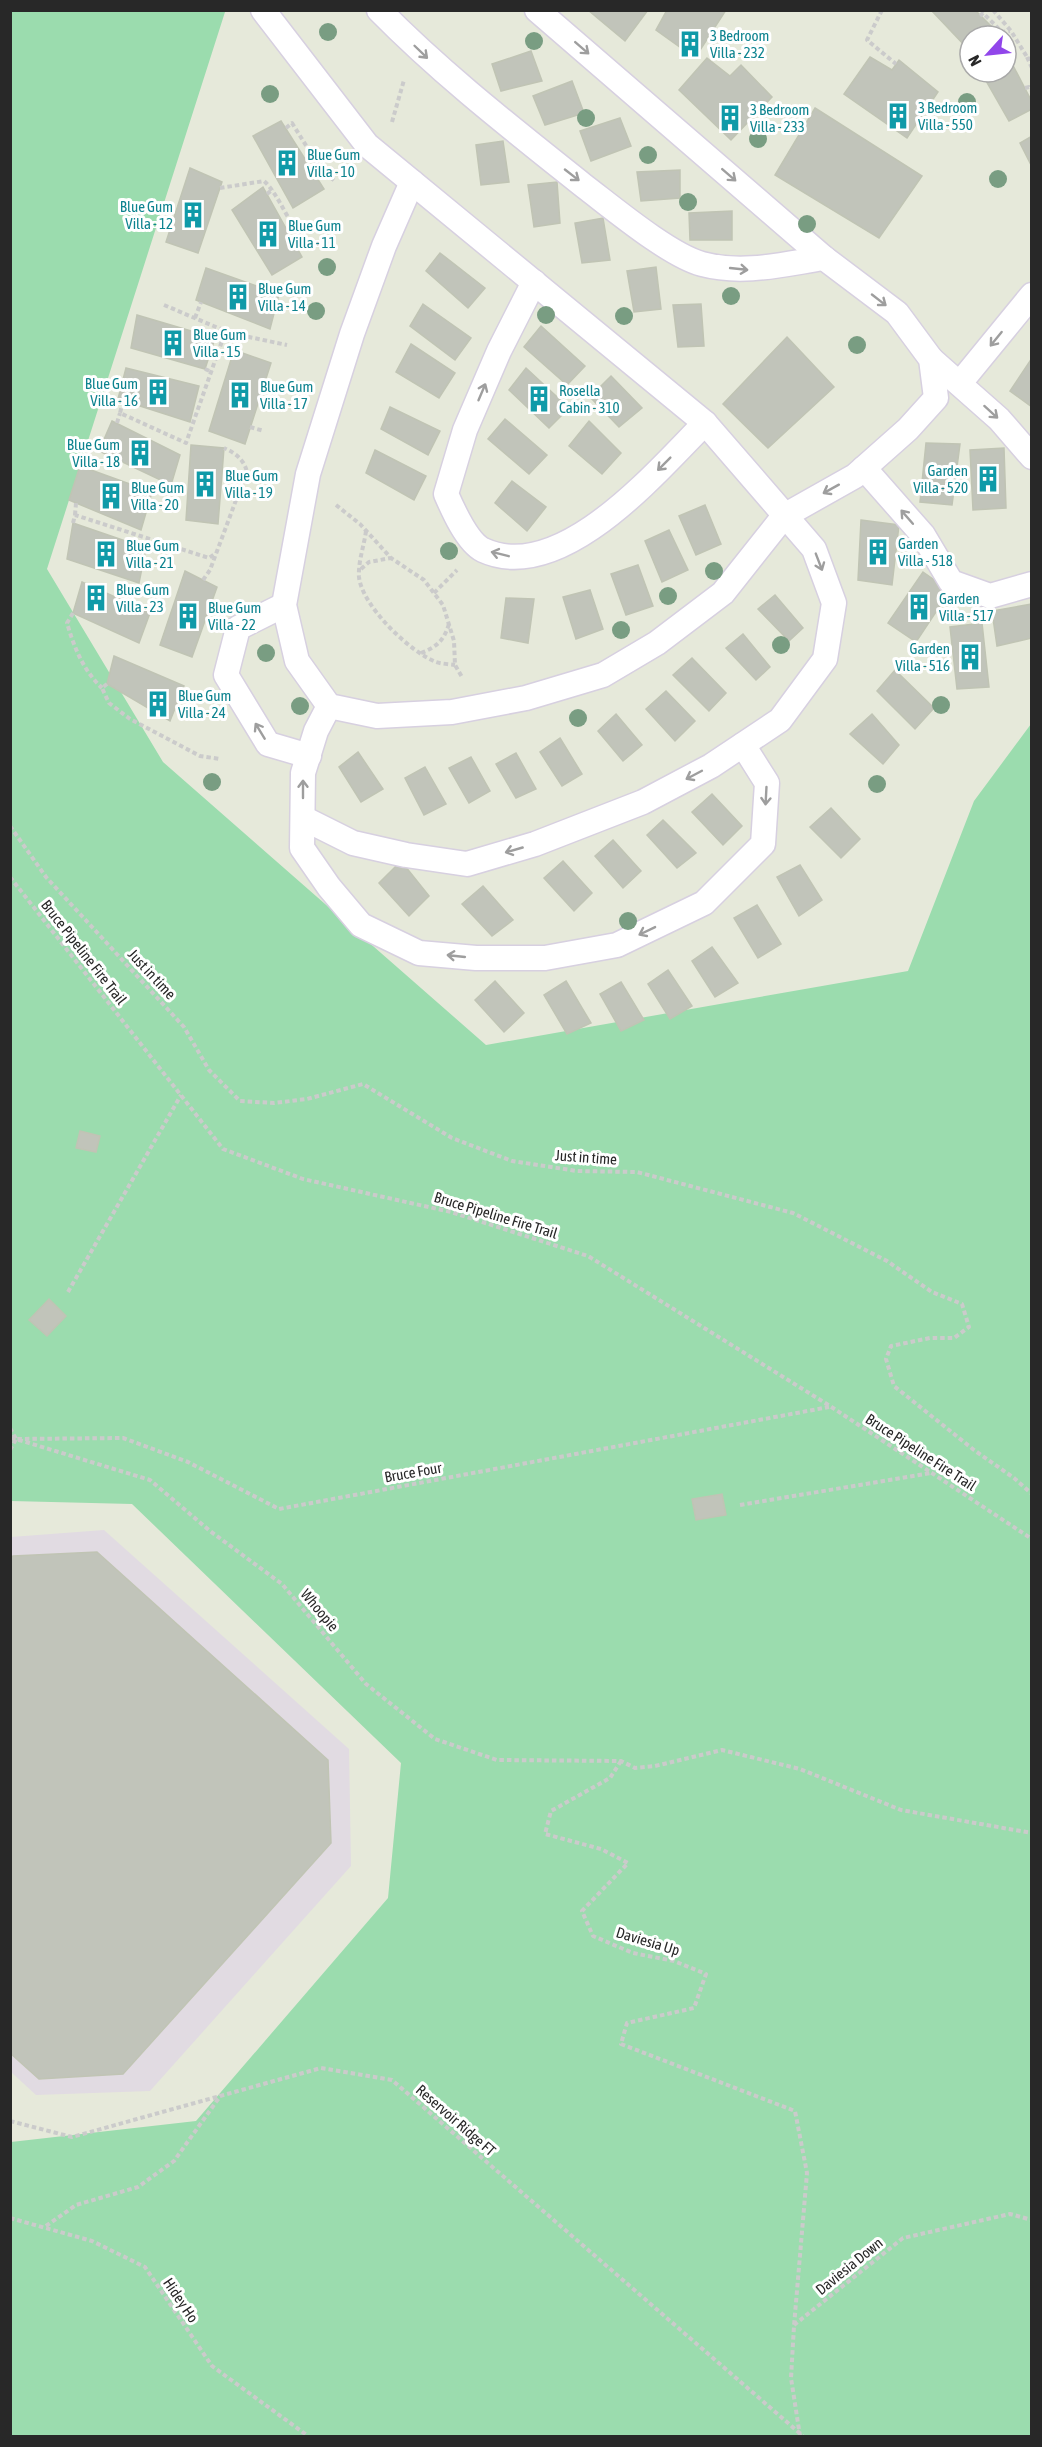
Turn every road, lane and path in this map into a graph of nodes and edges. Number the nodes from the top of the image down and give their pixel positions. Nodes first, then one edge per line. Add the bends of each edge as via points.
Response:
1 (263, 10) edge
2 (379, 10) edge
3 (537, 10) edge
4 (882, 10) edge
5 (993, 10) edge
6 (980, 16) dead end
7 (994, 24) edge
8 (1005, 24) edge
9 (1018, 42) edge
10 (1027, 57) junction
11 (1032, 60) edge
12 (896, 64) dead end
13 (1032, 68) edge
14 (1025, 88) dead end
15 (1032, 91) edge
16 (285, 128) dead end
17 (335, 181) dead end
18 (412, 182) junction
19 (220, 188) dead end
20 (273, 189) junction
21 (267, 194) dead end
22 (322, 244) dead end
23 (824, 258) junction
24 (534, 282) junction
25 (1032, 295) edge
26 (201, 302) dead end
27 (164, 305) dead end
28 (195, 318) junction
29 (230, 333) junction
30 (287, 345) dead end
31 (931, 360) junction
32 (205, 369) dead end
33 (212, 372) junction
34 (960, 383) junction
35 (123, 401) dead end
36 (120, 413) junction
37 (117, 423) dead end
38 (705, 423) junction
39 (250, 427) dead end
40 (264, 431) dead end
41 (224, 448) dead end
42 (1032, 456) edge
43 (864, 468) junction
44 (306, 482) junction
45 (76, 503) dead end
46 (75, 515) junction
47 (784, 516) junction
48 (73, 523) dead end
49 (366, 531) junction
50 (216, 553) junction
51 (391, 558) junction
52 (360, 569) junction
53 (448, 579) dead end
54 (203, 580) dead end
55 (1032, 584) edge
56 (434, 593) junction
57 (284, 605) junction
58 (73, 613) dead end
59 (449, 623) junction
60 (421, 653) junction
61 (455, 665) junction
62 (107, 684) dead end
63 (102, 688) junction
64 (329, 706) junction
65 (476, 708) junction
66 (743, 745) junction
67 (309, 756) junction
68 (220, 759) dead end
69 (303, 818) junction
70 (10, 826) edge
71 (10, 877) edge
72 (181, 1095) junction
73 (68, 1292) dead end
74 (830, 1406) junction
75 (10, 1428) edge
76 (10, 1438) edge
77 (16, 1439) junction
78 (10, 1450) edge
79 (931, 1473) junction
80 (1032, 1494) edge
81 (740, 1505) dead end
82 (1032, 1539) edge
83 (621, 1761) junction
84 (1032, 1833) edge
85 (221, 2096) junction
86 (10, 2121) edge
87 (10, 2218) edge
88 (1032, 2220) edge
89 (46, 2226) junction
90 (794, 2325) junction
91 (800, 2435) edge
92 (308, 2436) edge

1 - 18 lane via 367,145
2 -> 23 lane via 452,79 614,209 667,246 701,264 746,270
3 -> 23 lane
4 - 12 path via 867,40
5 - 8 path
6 - 7 path via 983,13
9 - 10 path
10 - 11 path
10 - 13 path
14 - 15 path
16 - 17 path via 292,123 322,171
18 - 24 lane
18 - 44 lane via 352,334
19 - 20 path via 264,181
20 - 21 path
20 - 22 path via 305,240
23 -> 31 lane via 897,314
24 - 38 lane
38 -> 24 lane via 634,495 582,534 542,553 516,558 482,549 459,523 446,494 465,430
25 -> 34 lane
26 - 28 path
27 - 28 path
28 - 29 path
29 - 30 path
29 - 33 path via 222,341
31 - 34 lane
31 - 43 lane via 936,398
32 - 33 path
33 - 36 path via 186,443
34 -> 42 lane
35 - 36 path
36 - 37 path
38 - 47 lane
39 - 40 path
41 - 50 path via 235,453 246,466 248,477
43 -> 47 lane
55 -> 43 lane via 990,596 951,582 923,535
44 - 49 path
44 - 57 lane
45 - 46 path
46 - 48 path
46 - 50 path via 209,558
47 - 65 lane via 723,593 657,643 603,675
47 -> 66 lane via 814,549 834,603 825,658 780,720
49 - 51 path
49 - 52 path
50 - 54 path
51 - 52 path via 369,562
51 - 56 path via 424,580
52 - 60 path via 359,579 374,609 399,638
53 - 56 path
56 - 59 path
57 - 64 lane via 297,662
67 -> 57 lane via 268,744 226,675 238,628
58 - 63 path via 66,623 74,647 91,678
59 - 60 path via 444,638
59 - 61 path
60 - 61 path via 437,662
61 - 65 path
62 - 63 path
63 - 68 path via 110,703 130,719 200,756
64 - 65 lane via 377,716
64 - 67 lane
66 -> 69 lane via 643,802 535,844 467,864 353,843
66 -> 69 lane via 766,783 763,844 704,903 617,945 545,958 419,953 361,925 302,848
69 -> 67 lane via 303,773
70 - 80 path, Just in time via 46,877 184,1027 209,1070 240,1101 296,1100 363,1084 452,1138 512,1161 577,1171 637,1172 793,1214 887,1261 932,1292 962,1304 969,1327 954,1338 930,1338 891,1346 886,1359 894,1386
71 - 72 path, Bruce Pipeline Fire Trail
72 - 73 path
72 - 74 path, Bruce Pipeline Fire Trail via 223,1149 303,1179 451,1212 588,1256
74 - 77 path, Bruce Four via 279,1509 188,1462 123,1438
74 - 79 path, Bruce Pipeline Fire Trail
75 - 77 path
76 - 77 path, Bruce Four
77 - 78 path
77 - 83 path, Whoopie via 150,1480 210,1532 282,1584 366,1684 435,1739 497,1760
79 - 81 path
79 - 82 path, Bruce Pipeline Fire Trail
83 - 84 path via 635,1768 655,1766 722,1750 800,1769 901,1810
83 - 90 path, Daviesia Up via 610,1778 551,1811 545,1834 601,1849 628,1863 582,1911 593,1936 633,1953 674,1961 706,1974 694,2008 627,2023 621,2044 795,2111 807,2173
85 - 86 path, Reservoir Ridge FT via 72,2137
85 - 89 path via 174,2161 138,2187 76,2205
85 - 91 path, Reservoir Ridge FT via 321,2068 392,2080
87 - 89 path, Hidey Ho
88 - 90 path, Daviesia Down via 1010,2214 903,2238
89 - 92 path, Hidey Ho via 92,2241 145,2267 212,2366
90 - 91 path via 791,2378

